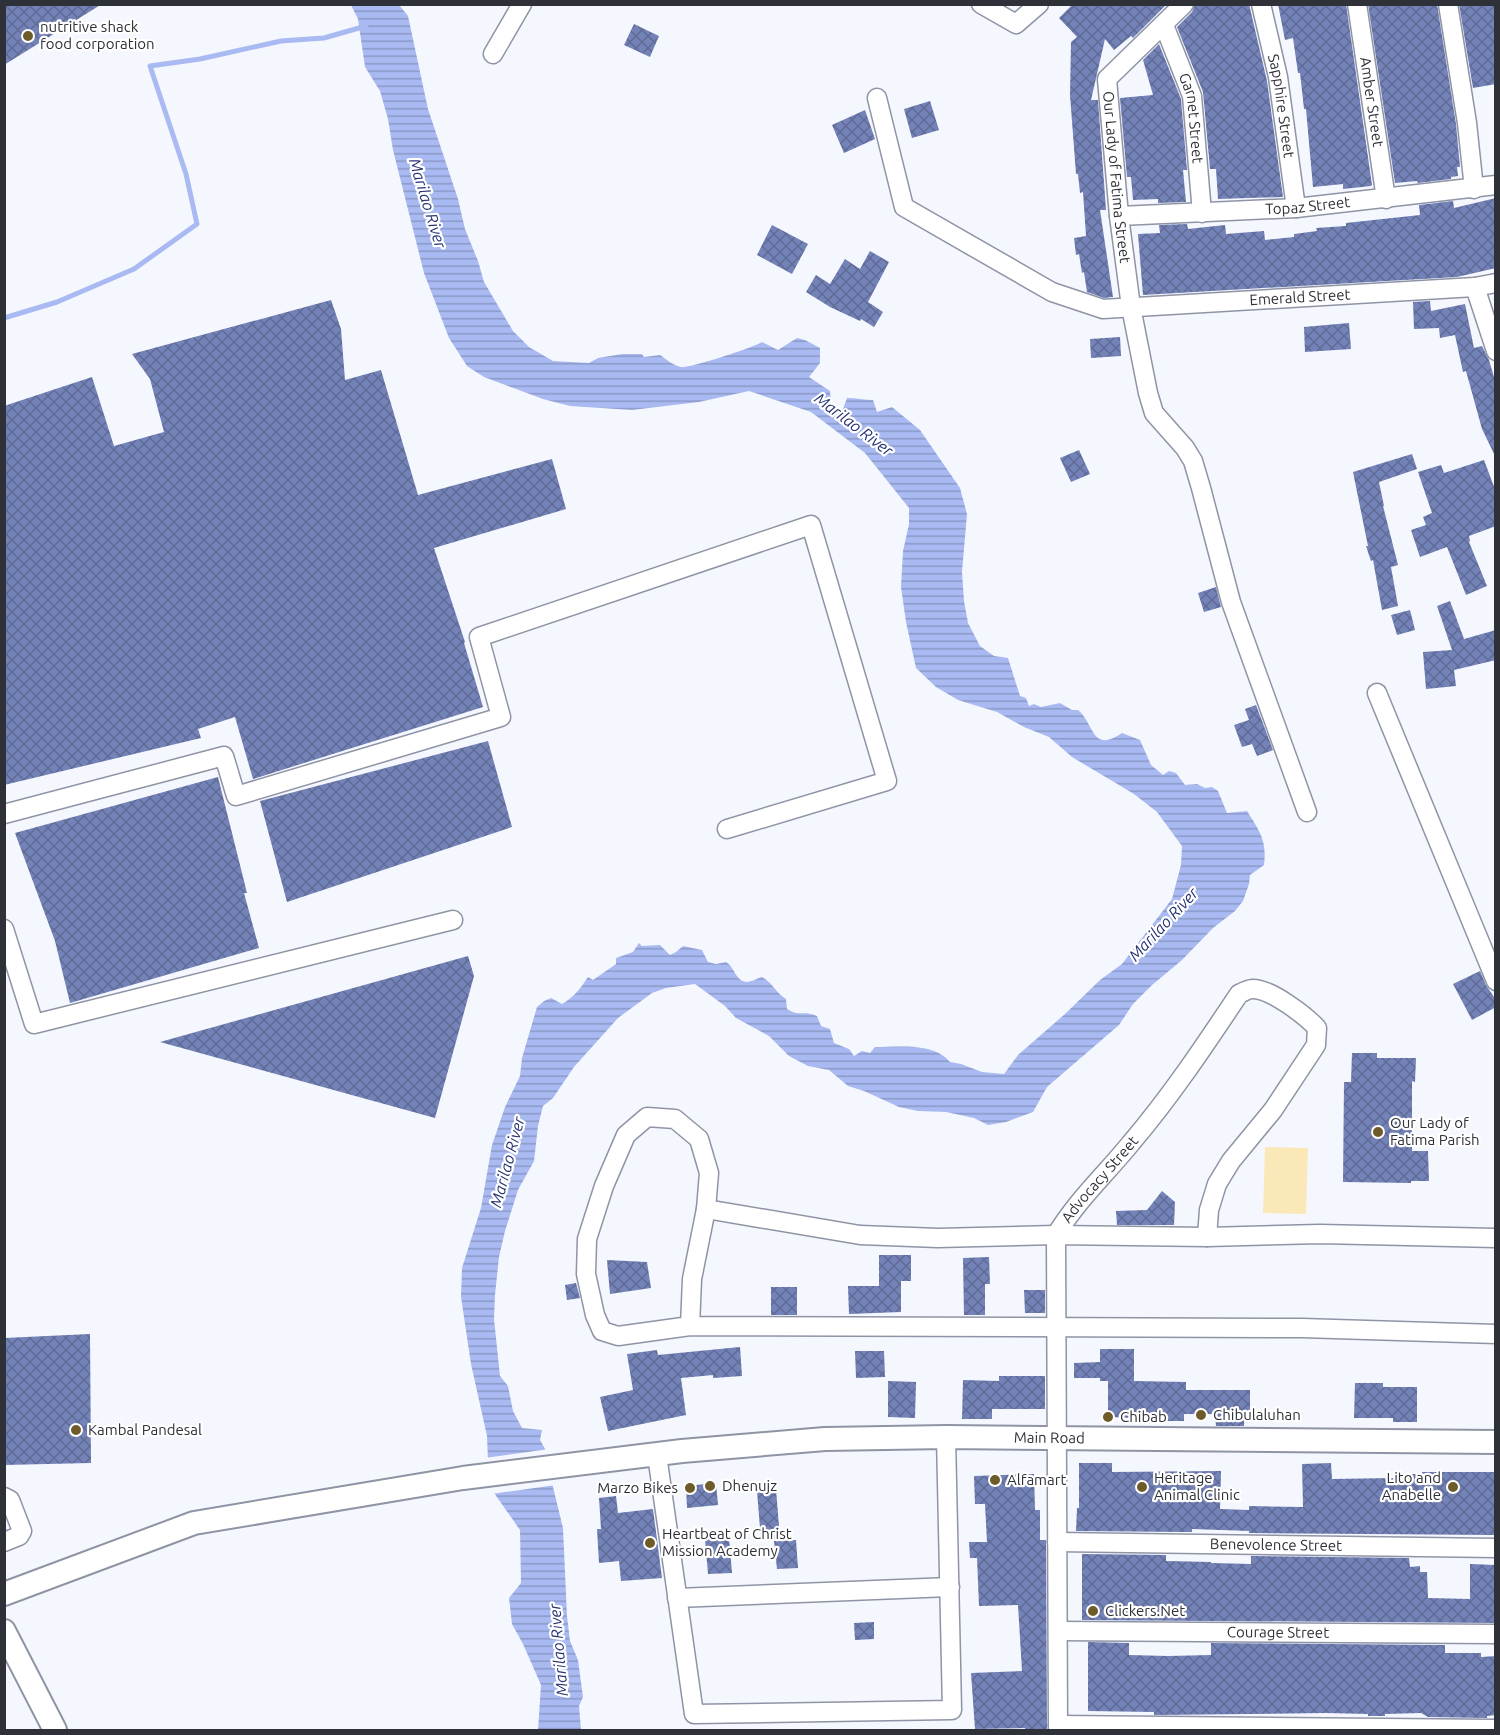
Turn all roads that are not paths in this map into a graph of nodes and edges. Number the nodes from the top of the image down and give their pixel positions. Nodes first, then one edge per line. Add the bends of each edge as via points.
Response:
1 (522, 4) edge
2 (981, 4) edge
3 (1039, 4) edge
4 (1184, 4) edge
5 (1261, 4) edge
6 (1357, 4) edge
7 (1448, 4) edge
8 (1164, 25) junction
9 (493, 54) dead end
10 (878, 98) dead end
11 (1496, 185) edge
12 (1474, 189) junction
13 (1386, 199) junction
14 (1296, 208) junction
15 (1202, 213) junction
16 (1119, 216) junction
17 (1496, 283) edge
18 (1475, 287) junction
19 (1131, 307) junction
20 (1496, 351) edge
21 (1377, 693) dead end
22 (1307, 812) dead end
23 (4, 814) edge
24 (727, 829) dead end
25 (453, 920) dead end
26 (4, 929) edge
27 (1496, 981) edge
28 (706, 1209) junction
29 (1056, 1235) junction
30 (1207, 1237) junction
31 (1496, 1238) edge
32 (690, 1326) junction
33 (1058, 1329) junction
34 (1496, 1334) edge
35 (945, 1437) junction
36 (1057, 1437) junction
37 (1496, 1442) edge
38 (657, 1455) junction
39 (4, 1497) edge
40 (4, 1542) edge
41 (1057, 1542) junction
42 (1496, 1548) edge
43 (950, 1587) junction
44 (4, 1594) edge
45 (677, 1598) junction
46 (4, 1631) edge
47 (1059, 1631) junction
48 (1496, 1634) edge
49 (1058, 1728) edge
50 (1496, 1729) edge
51 (55, 1731) edge

1 - 9 street
2 - 3 street via 1016,24
4 - 8 street, Our Lady of Fatima Street
5 - 14 street, Sapphire Street via 1278,77
6 - 13 street, Amber Street
7 - 12 street
8 - 15 street, Garnet Street via 1192,96
8 - 16 street, Our Lady of Fatima Street via 1107,79
10 - 19 street, Emerald Street via 904,207 1052,292 1103,309
11 - 12 street, Topaz Street
12 - 13 street, Topaz Street
13 - 14 street, Topaz Street
14 - 15 street, Topaz Street
15 - 16 street, Topaz Street
16 - 19 street, Our Lady of Fatima Street
17 - 18 street, Emerald Street
18 - 19 street, Emerald Street
18 - 20 street
19 - 22 street, Our Lady of Fatima Street via 1154,412 1193,461 1231,603
21 - 27 street
23 - 24 street via 224,756 236,796 501,717 479,637 812,525 887,781
25 - 26 street via 34,1024
28 - 29 street via 860,1235
28 - 32 street via 692,1279
28 - 32 street via 709,1173 699,1139 675,1119 646,1117 626,1135 587,1239 585,1274 594,1316 602,1331 618,1336
29 - 30 street
29 - 30 street, Advocacy Street via 1072,1209 1190,1068 1239,994 1252,988 1265,991 1307,1017 1317,1028 1316,1045 1217,1184 1209,1210
29 - 33 street, Advocacy Street
30 - 31 street via 1320,1234
32 - 33 street
33 - 34 street via 1302,1328
33 - 36 street, Advocacy Street
35 - 36 main road, Main Road
35 - 38 main road, Main Road via 825,1439
35 - 43 street
36 - 37 main road, Main Road
36 - 41 street, Advocacy Street
38 - 44 main road, Main Road via 463,1478 194,1523
38 - 45 street
39 - 40 street via 10,1500 22,1531
41 - 42 street, Benevolence Street
41 - 47 street, Advocacy Street
43 - 45 street
43 - 45 street via 952,1710 694,1714
46 - 51 main road
47 - 48 street, Courage Street
47 - 49 street, Advocacy Street
49 - 50 street

